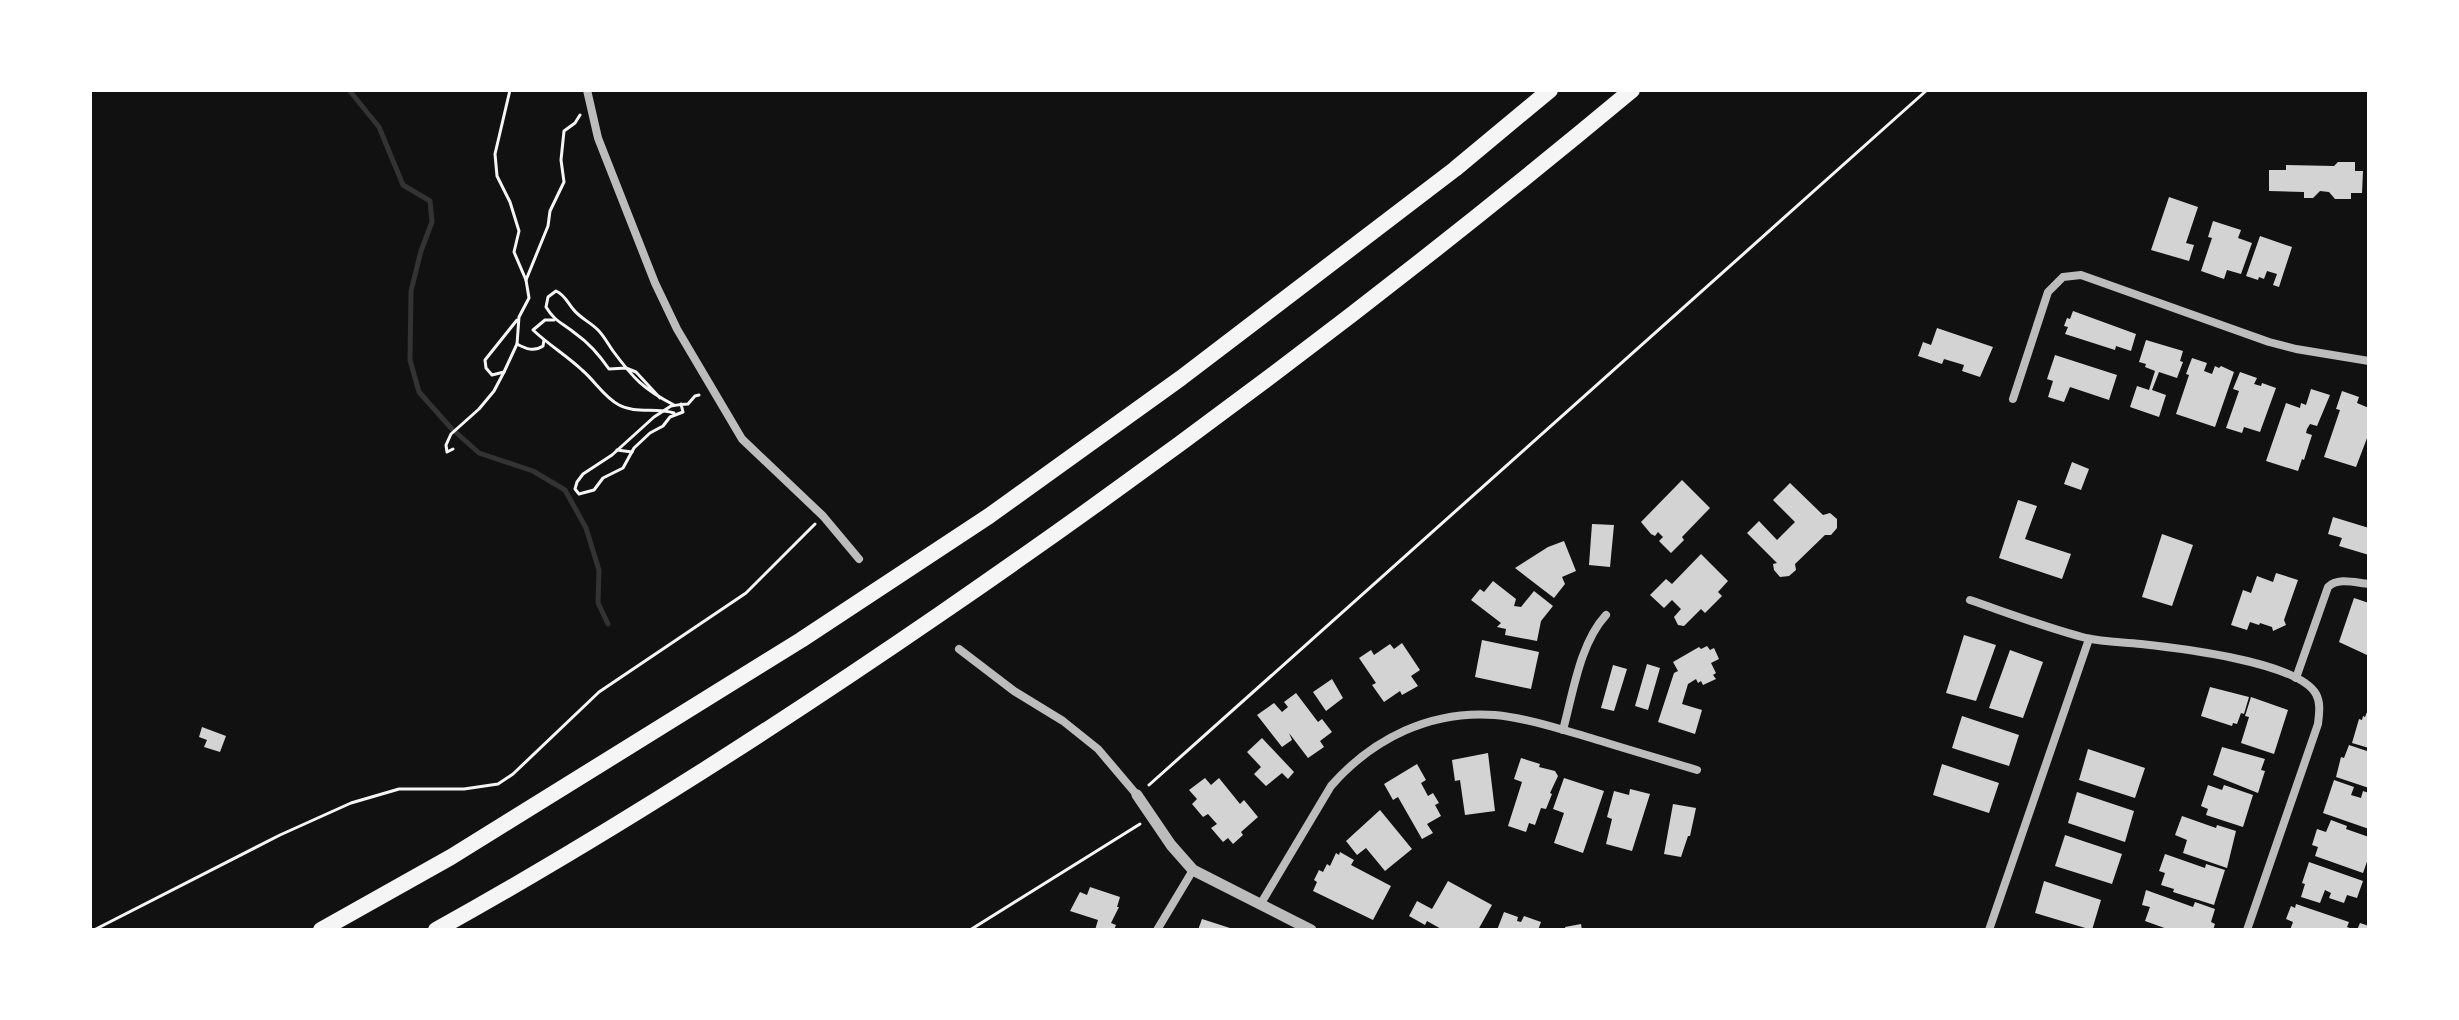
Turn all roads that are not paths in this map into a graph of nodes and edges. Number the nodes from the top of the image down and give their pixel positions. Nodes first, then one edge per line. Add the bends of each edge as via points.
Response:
1 (587, 90) edge
2 (1550, 90) edge
3 (1632, 90) edge
4 (2369, 361) edge
5 (2013, 399) dead end
6 (859, 559) dead end
7 (2369, 584) edge
8 (1970, 600) dead end
9 (1606, 615) dead end
10 (2089, 639) junction
11 (959, 649) dead end
12 (2296, 678) junction
13 (1563, 730) junction
14 (1697, 770) dead end
15 (1137, 795) joint
16 (1193, 870) junction
17 (1260, 905) junction
18 (321, 930) edge
19 (436, 930) edge
20 (1157, 930) edge
21 (1311, 930) edge
22 (1989, 930) edge
23 (2247, 930) edge

1 - 6 street via 598,138 677,329 742,439 823,516
2 - 18 highway via 1193,369 989,516 492,832
3 - 19 highway via 1287,365 999,574 688,780
4 - 5 street via 2269,342 2081,275 2063,277 2048,292
7 - 12 street via 2340,581 2328,587
8 - 10 street
9 - 13 street via 1588,640
10 - 12 street via 2246,660
10 - 22 street
11 - 15 street via 1098,749
12 - 23 street via 2317,695 2318,724
13 - 14 street
13 - 17 street via 1496,715 1453,716 1422,722 1381,743 1331,786
15 - 16 street
16 - 17 street
16 - 20 street
17 - 21 street

